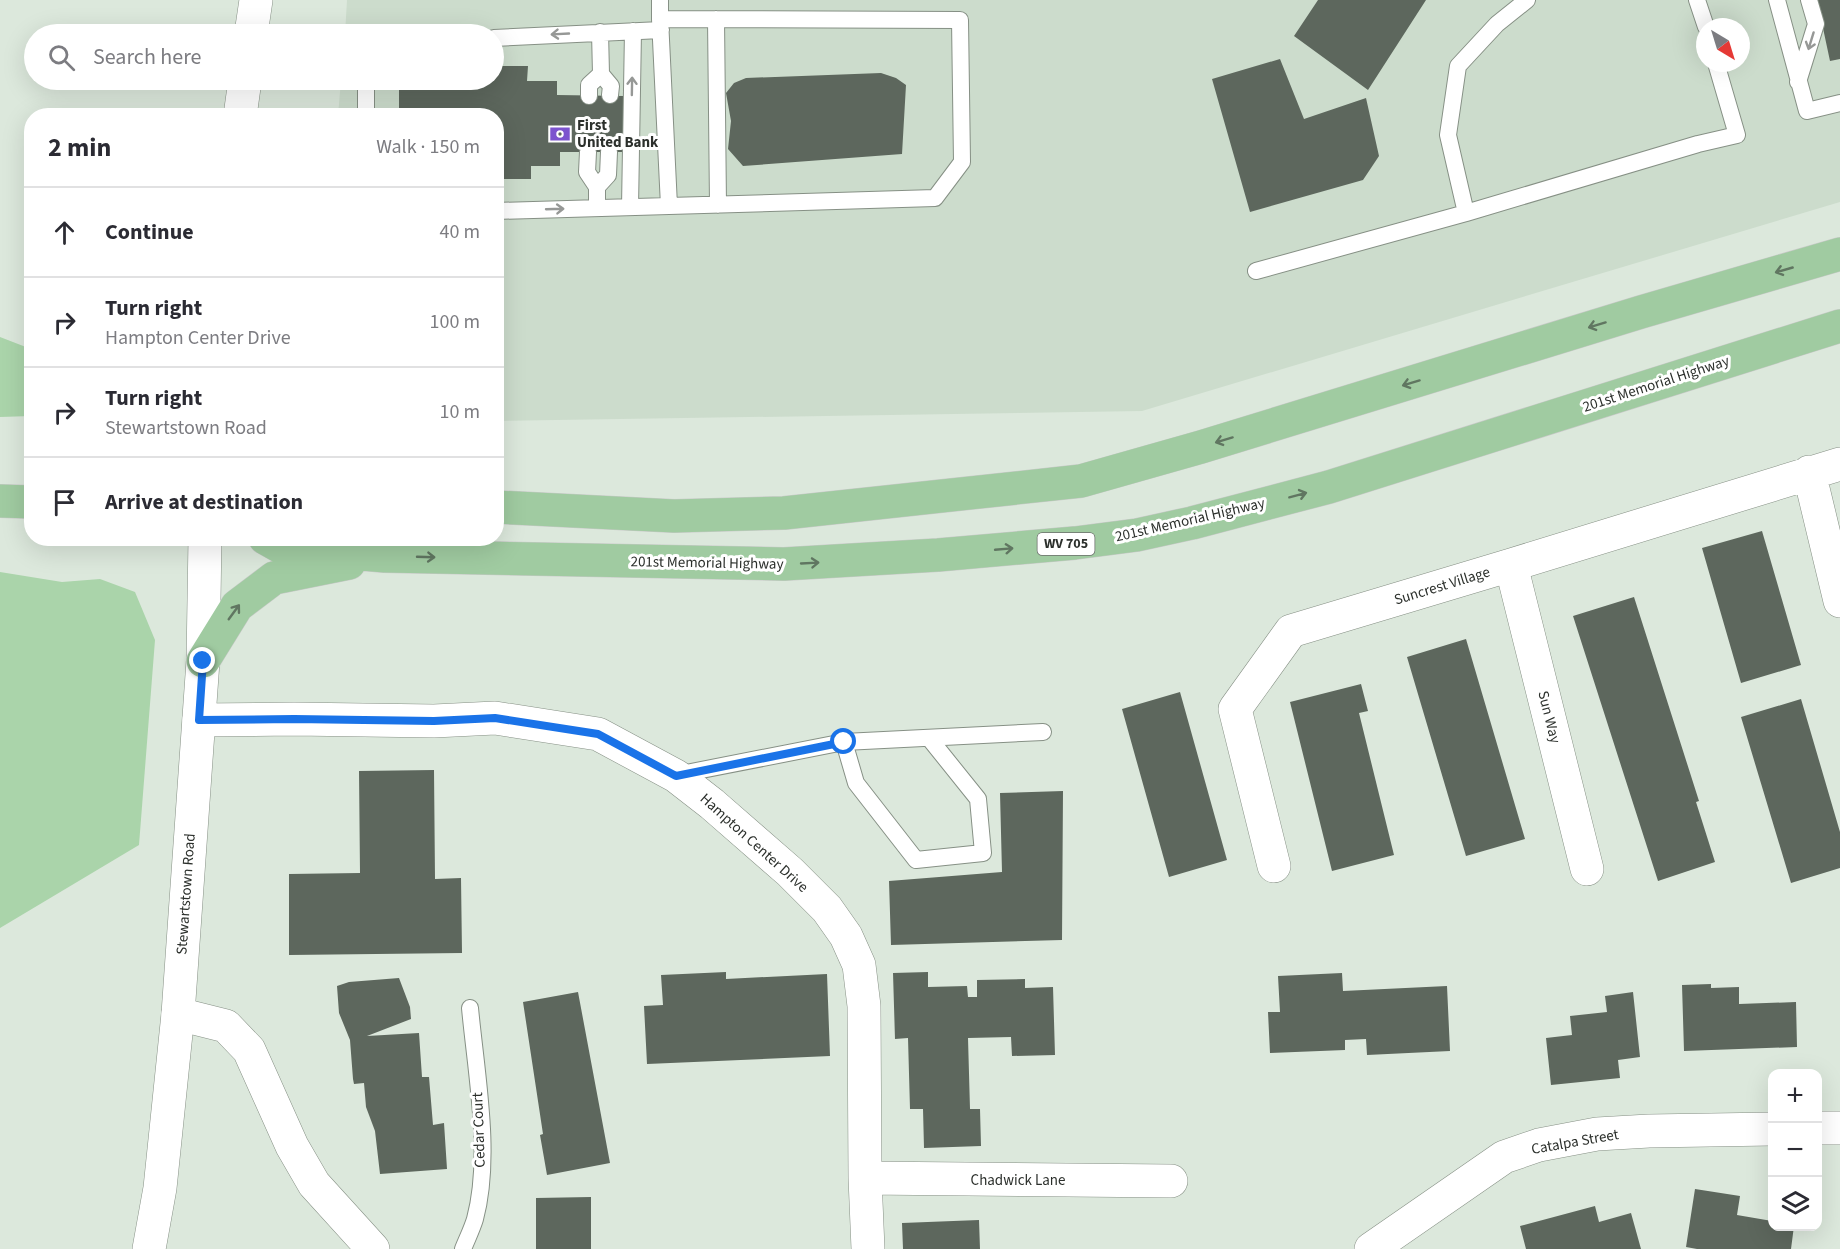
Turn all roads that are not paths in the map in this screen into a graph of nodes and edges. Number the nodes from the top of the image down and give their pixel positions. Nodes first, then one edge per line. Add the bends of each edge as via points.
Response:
1 (256, 0) edge
2 (660, 0) edge
3 (1527, 0) edge
4 (1697, 0) edge
5 (1777, 0) edge
6 (1809, 0) edge
7 (1703, 18) edge
8 (716, 19) junction
9 (252, 24) edge
10 (660, 24) junction
11 (633, 31) junction
12 (600, 33) junction
13 (504, 38) edge
14 (1719, 72) edge
15 (601, 74) junction
16 (1798, 82) junction
17 (244, 90) edge
18 (366, 90) edge
19 (610, 95) dead end
20 (589, 96) dead end
21 (1840, 102) edge
22 (241, 108) edge
23 (366, 108) edge
24 (588, 152) dead end
25 (609, 152) dead end
26 (597, 187) junction
27 (718, 205) junction
28 (669, 206) junction
29 (630, 207) junction
30 (597, 208) junction
31 (504, 211) edge
32 (1466, 213) junction
33 (1840, 254) edge
34 (1256, 271) dead end
35 (1840, 326) edge
36 (1840, 464) edge
37 (1809, 472) junction
38 (504, 507) edge
39 (205, 546) edge
40 (279, 546) edge
41 (385, 556) junction
42 (1511, 565) junction
43 (1840, 601) edge
44 (203, 661) junction
45 (199, 720) junction
46 (1043, 732) dead end
47 (929, 738) junction
48 (844, 742) junction
49 (676, 776) junction
50 (1274, 866) dead end
51 (1587, 869) dead end
52 (470, 1008) dead end
53 (178, 1014) junction
54 (1822, 1128) edge
55 (1840, 1128) edge
56 (1768, 1129) edge
57 (865, 1178) junction
58 (1171, 1181) dead end
59 (149, 1249) edge
60 (373, 1249) edge
61 (463, 1249) edge
62 (868, 1249) edge
63 (1371, 1249) edge

1 - 9 street
2 - 10 lane
3 - 32 lane via 1497,24 1458,66 1448,135
4 - 7 lane
5 - 16 lane
6 -> 16 lane via 1816,24
8 - 10 lane
8 - 27 lane
8 - 27 lane via 960,20 962,162 935,198
10 - 11 lane
10 - 28 lane
11 - 12 lane
29 -> 11 lane
12 -> 13 lane
12 - 15 lane
14 - 32 lane via 1737,135
15 - 19 lane via 610,86
15 - 20 lane via 589,85
16 - 21 lane via 1807,111
17 - 22 street
18 - 23 lane
24 - 26 lane via 587,172
25 - 26 lane via 608,175
26 - 30 lane
27 - 28 lane
28 - 29 lane
29 - 30 lane
31 -> 30 lane
32 - 34 lane
33 -> 38 main road via 1081,481 784,513 674,516
41 -> 35 main road, 201st Memorial Highway / WV 705 via 784,564 938,555 1137,535 1329,487
36 - 37 street, Suncrest Village
37 - 42 street, Suncrest Village
37 - 43 street
39 - 44 street, Stewartstown Road
40 - 41 main road, 201st Memorial Highway / WV 705
44 -> 41 main road via 237,606 274,579
42 - 50 street, Suncrest Village via 1291,631 1235,709
42 - 51 street, Sun Way
44 - 45 street, Stewartstown Road
45 - 49 street, Hampton Center Drive via 495,718 598,734
45 - 53 street, Stewartstown Road
46 - 47 lane
47 - 48 lane
47 - 48 lane via 978,799 983,853 916,860 856,783
48 - 49 lane
49 - 57 street, Hampton Center Drive via 790,872 827,909 846,936 859,965 864,1006
52 - 61 lane, Cedar Court via 482,1137 481,1173 475,1220
53 - 59 street, Stewartstown Road via 160,1188
53 - 60 street via 226,1026 249,1050 292,1146 314,1184
54 - 55 street
56 - 63 street, Catalpa Street via 1598,1134 1539,1145 1504,1157
57 - 58 street, Chadwick Lane
57 - 62 street, Hampton Center Drive

